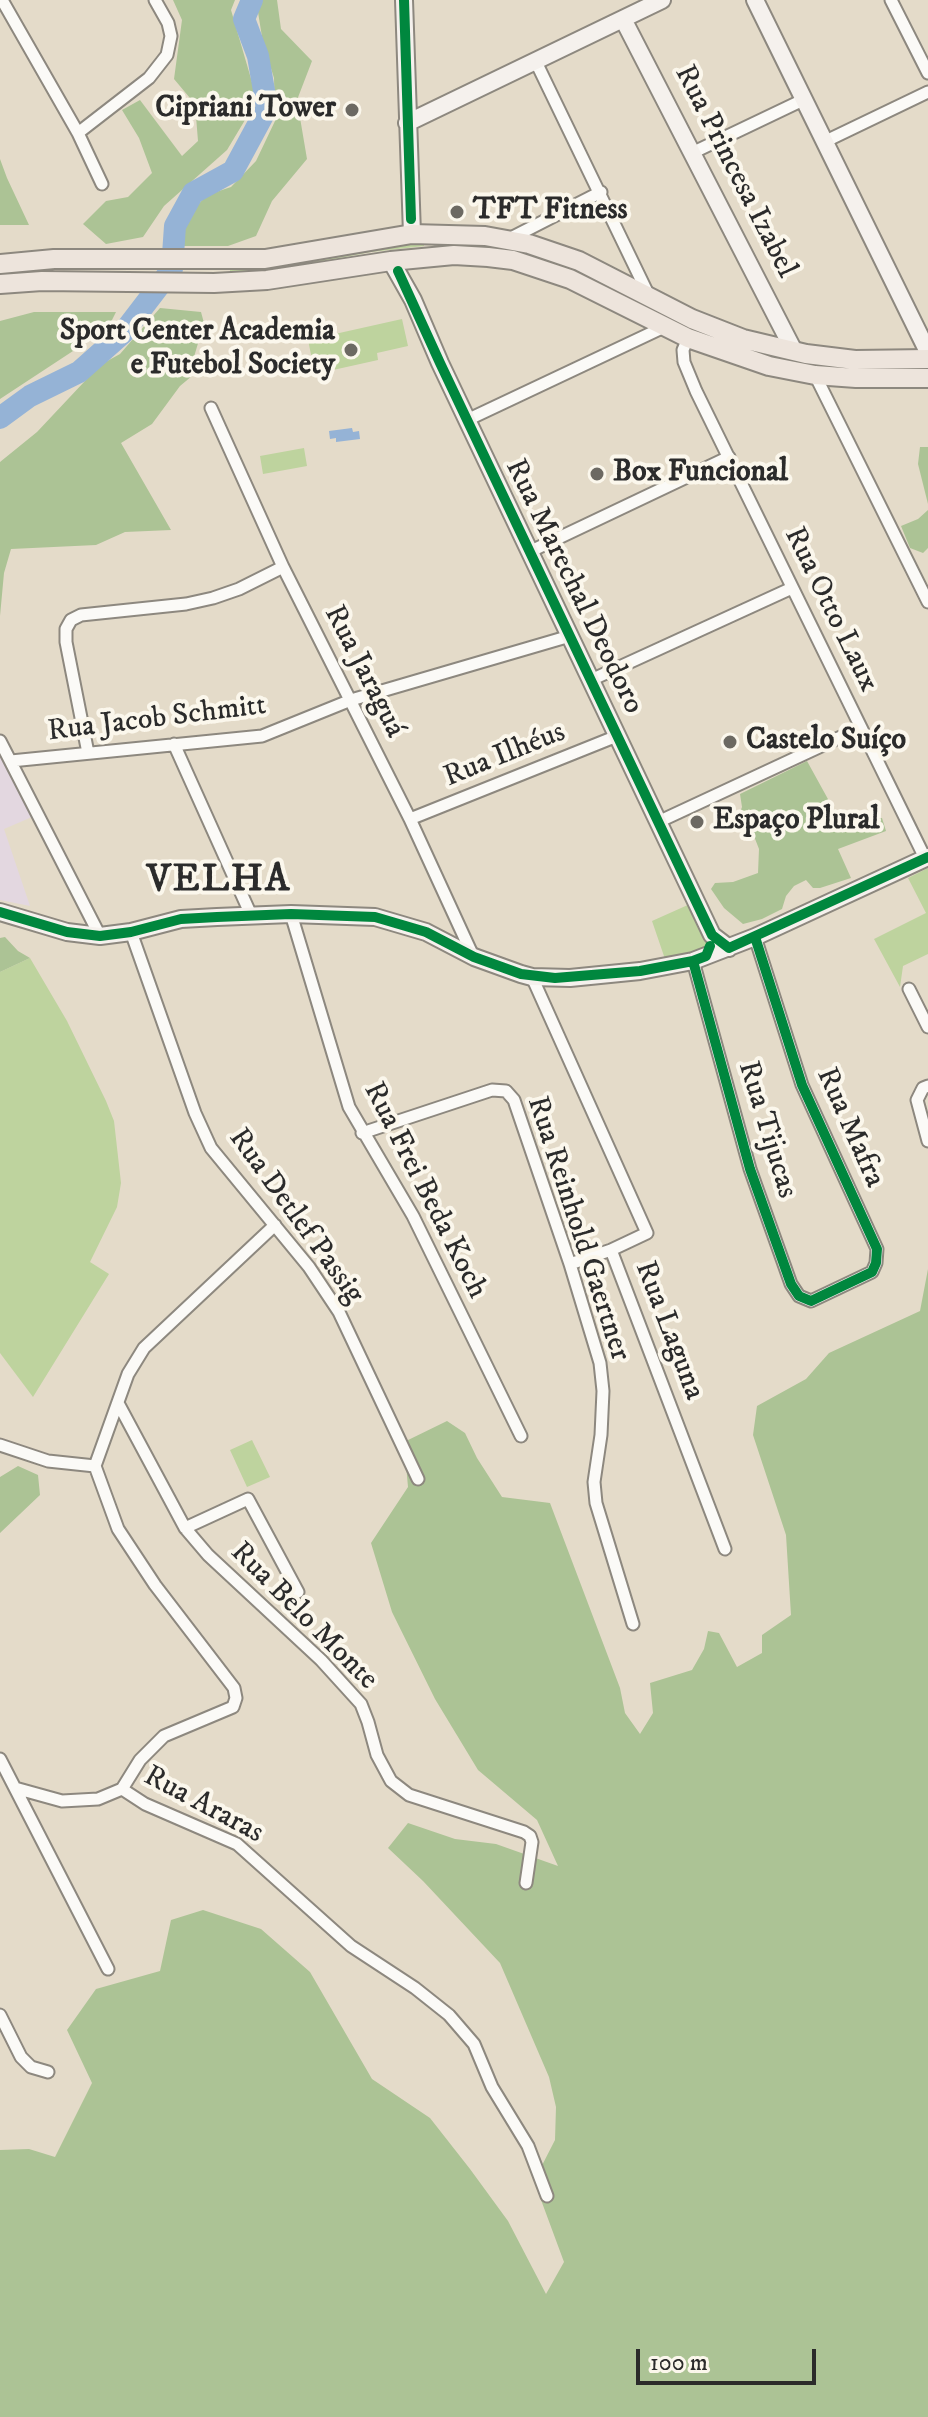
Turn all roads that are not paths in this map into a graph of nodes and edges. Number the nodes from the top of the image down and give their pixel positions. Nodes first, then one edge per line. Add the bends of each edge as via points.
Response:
1 (2, 0) edge
2 (155, 0) edge
3 (404, 0) edge
4 (662, 0) edge
5 (755, 0) edge
6 (891, 0) edge
7 (623, 19) junction
8 (536, 62) junction
9 (928, 73) edge
10 (928, 92) edge
11 (805, 99) junction
12 (407, 123) junction
13 (78, 133) junction
14 (826, 141) junction
15 (694, 152) junction
16 (102, 184) dead end
17 (601, 192) junction
18 (412, 234) junction
19 (508, 239) junction
20 (0, 257) edge
21 (54, 259) junction
22 (391, 261) junction
23 (0, 264) edge
24 (42, 281) junction
25 (0, 284) edge
26 (0, 296) edge
27 (650, 298) junction
28 (664, 327) junction
29 (688, 338) junction
30 (794, 351) junction
31 (928, 352) edge
32 (928, 359) edge
33 (815, 375) junction
34 (928, 378) edge
35 (211, 408) dead end
36 (467, 420) junction
37 (729, 457) junction
38 (529, 552) junction
39 (283, 567) junction
40 (792, 588) junction
41 (928, 602) edge
42 (570, 636) junction
43 (591, 680) junction
44 (351, 700) junction
45 (860, 728) junction
46 (617, 736) junction
47 (0, 741) edge
48 (174, 744) junction
49 (88, 753) junction
50 (11, 761) junction
51 (410, 819) junction
52 (658, 822) junction
53 (927, 857) edge
54 (0, 912) edge
55 (291, 914) junction
56 (251, 915) junction
57 (131, 932) junction
58 (712, 935) junction
59 (100, 936) junction
60 (755, 937) junction
61 (729, 948) junction
62 (474, 957) junction
63 (699, 959) junction
64 (532, 977) junction
65 (909, 989) dead end
66 (928, 1027) edge
67 (928, 1086) edge
68 (362, 1133) junction
69 (928, 1141) edge
70 (275, 1225) junction
71 (611, 1250) junction
72 (570, 1264) junction
73 (811, 1301) joint
74 (118, 1403) junction
75 (521, 1436) dead end
76 (0, 1445) edge
77 (95, 1466) junction
78 (418, 1479) dead end
79 (185, 1528) junction
80 (725, 1549) dead end
81 (298, 1592) dead end
82 (633, 1624) dead end
83 (0, 1759) edge
84 (15, 1788) junction
85 (122, 1789) junction
86 (526, 1883) dead end
87 (108, 1969) dead end
88 (0, 2015) edge
89 (48, 2072) dead end
90 (547, 2196) dead end

1 - 13 street
2 - 13 street via 171,36 167,55 149,78
3 - 12 main road
4 - 7 main road
5 - 11 main road
6 - 9 street
7 - 8 main road
7 - 15 main road, Rua Princesa Izabel
8 - 12 main road
8 - 17 street
10 - 14 street
11 - 14 main road
11 - 15 street
12 - 18 main road
13 - 16 street
14 - 31 main road
15 - 30 main road, Rua Princesa Izabel
17 - 19 street
17 - 27 street
18 - 19 main road
18 - 21 main road via 265,259
19 - 27 main road via 579,261
20 - 21 main road
21 - 23 main road
22 - 24 main road via 292,278 214,283
22 - 28 main road via 454,255 513,260 570,279
22 - 36 main road, Rua Marechal Deodoro
24 - 25 main road
24 - 26 main road
27 - 30 main road via 714,329
28 - 29 main road
28 - 36 street
29 - 33 main road via 769,366
29 - 37 street, Rua Otto Laux via 684,362
30 - 32 main road via 855,360
33 - 34 main road
33 - 41 street
35 - 39 street, Rua Jaraguá
36 - 38 main road, Rua Marechal Deodoro
37 - 38 street
37 - 40 street, Rua Otto Laux
38 - 42 main road, Rua Marechal Deodoro
39 - 44 street, Rua Jaraguá
39 - 49 street via 213,598 71,620 66,642
40 - 43 street
40 - 45 street, Rua Otto Laux
42 - 43 main road, Rua Marechal Deodoro
42 - 44 street, Rua Jacob Schmitt
43 - 46 main road, Rua Marechal Deodoro
44 - 48 street, Rua Jacob Schmitt via 262,736
44 - 51 street, Rua Jaraguá
45 - 52 street
45 - 53 street, Rua Otto Laux
46 - 51 street, Rua Ilhéus
46 - 52 main road, Rua Marechal Deodoro
47 - 50 street
48 - 49 street, Rua Jacob Schmitt
48 - 56 street
49 - 50 street, Rua Jacob Schmitt
50 - 59 street
51 - 62 street, Rua Jaraguá
52 - 58 main road, Rua Marechal Deodoro
53 - 60 main road
54 - 59 main road
55 - 56 main road
55 - 62 main road via 375,917 426,932
55 - 68 street, Rua Frei Beda Koch via 349,1107
56 - 57 main road via 181,919
57 - 59 main road
57 - 70 street, Rua Detlef Passig via 211,1148
58 - 61 main road, Rua Marechal Deodoro
58 - 63 main road
60 - 61 main road
60 - 73 street, Rua Mafra via 802,1085 877,1249 872,1272
61 - 63 main road
62 - 64 main road
63 - 64 main road via 640,971
63 - 73 street, Rua Tijucas via 755,1183 791,1284
64 - 71 street, Rua Laguna via 647,1233
65 - 66 street
67 - 69 street via 917,1100
68 - 72 street, Rua Reinhold Gaertner via 492,1090 506,1091 514,1100
68 - 75 street, Rua Frei Beda Koch via 413,1216
70 - 74 street via 144,1348
70 - 78 street, Rua Detlef Passig via 339,1312
71 - 72 street
71 - 80 street, Rua Laguna
72 - 82 street, Rua Reinhold Gaertner via 600,1363 596,1503
74 - 77 street
74 - 79 street, Rua Belo Monte
76 - 77 street via 48,1461
77 - 85 street, Rua Araras via 118,1529 234,1688 236,1698 233,1707 164,1736
79 - 81 street via 248,1499
79 - 86 street, Rua Belo Monte via 361,1704 391,1781 409,1795 530,1836
83 - 84 street
84 - 85 street via 62,1801 98,1799
84 - 87 street
85 - 90 street, Rua Araras via 237,1844 351,1946 449,2015 474,2044 492,2087 528,2146
88 - 89 street via 21,2057

